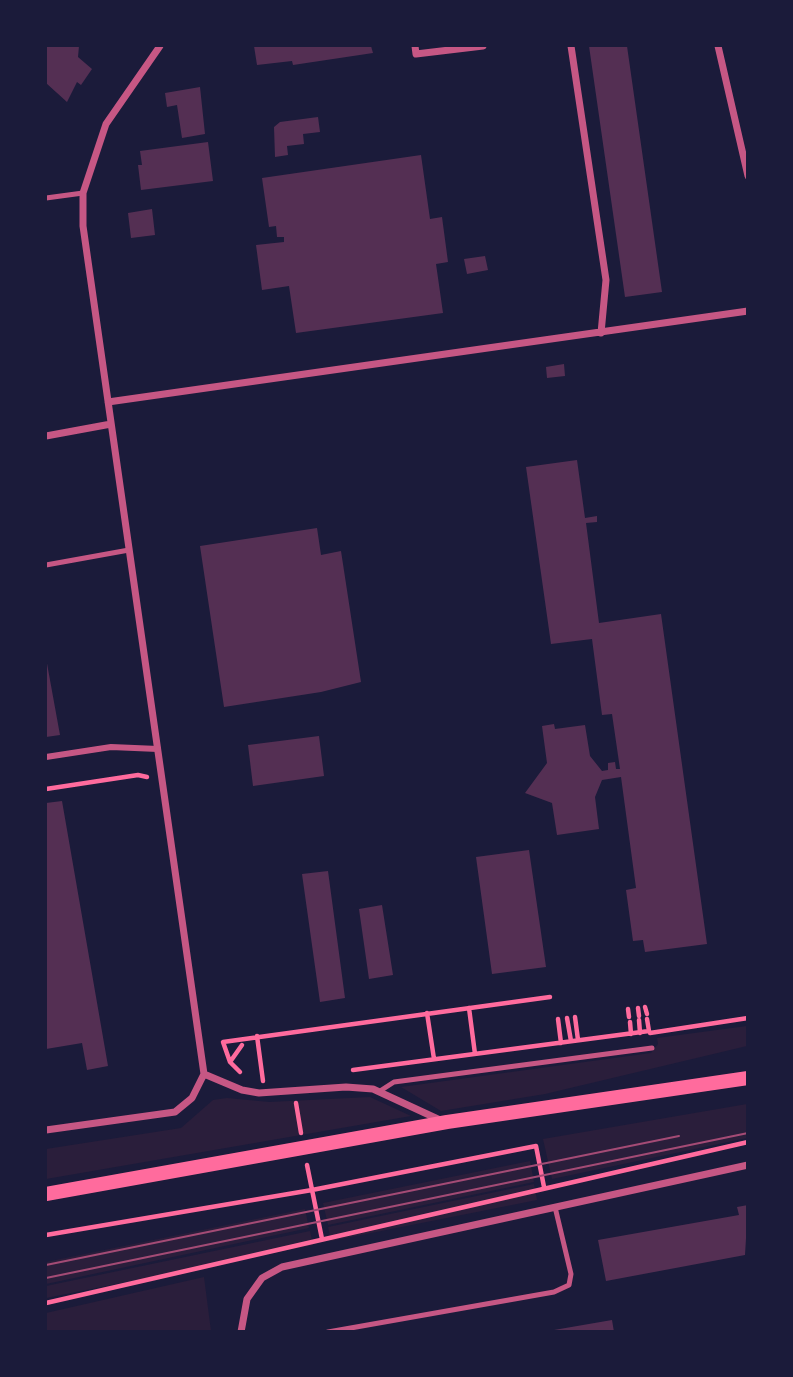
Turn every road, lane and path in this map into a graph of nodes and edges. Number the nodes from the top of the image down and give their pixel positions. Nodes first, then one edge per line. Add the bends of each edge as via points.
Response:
1 (160, 46) edge
2 (415, 46) edge
3 (483, 46) edge
4 (570, 46) edge
5 (718, 46) edge
6 (747, 176) edge
7 (83, 193) junction
8 (46, 198) edge
9 (747, 311) edge
10 (601, 333) junction
11 (108, 402) junction
12 (111, 424) junction
13 (46, 436) edge
14 (129, 550) junction
15 (46, 565) edge
16 (158, 749) junction
17 (46, 757) edge
18 (162, 780) junction
19 (46, 789) edge
20 (550, 998) dead end
21 (469, 1007) junction
22 (645, 1007) dead end
23 (638, 1008) dead end
24 (628, 1009) dead end
25 (427, 1013) junction
26 (575, 1017) dead end
27 (567, 1018) dead end
28 (747, 1018) edge
29 (558, 1019) dead end
30 (649, 1031) junction
31 (640, 1032) dead end
32 (631, 1034) dead end
33 (257, 1036) junction
34 (571, 1041) dead end
35 (579, 1041) dead end
36 (561, 1043) dead end
37 (242, 1045) dead end
38 (652, 1048) joint
39 (475, 1054) dead end
40 (434, 1059) dead end
41 (230, 1062) junction
42 (204, 1074) junction
43 (747, 1079) edge
44 (274, 1081) dead end
45 (263, 1082) junction
46 (380, 1091) junction
47 (447, 1122) junction
48 (46, 1130) edge
49 (747, 1142) edge
50 (747, 1165) edge
51 (544, 1187) junction
52 (312, 1190) junction
53 (46, 1194) edge
54 (555, 1207) junction
55 (46, 1235) edge
56 (322, 1238) junction
57 (326, 1257) junction
58 (46, 1303) edge
59 (241, 1332) edge
60 (328, 1332) edge

1 - 7 street via 106,124
2 - 3 street via 416,54
4 - 10 street via 606,280
5 - 6 street
7 - 8 lane
7 - 11 street via 83,226
9 - 10 street
10 - 11 street
11 - 12 street
12 - 13 street
12 - 14 street
14 - 15 lane
14 - 16 street
16 - 17 street via 111,747
16 - 18 street
18 - 19 path via 138,775
18 - 42 street
20 - 21 path
21 - 25 path
21 - 39 path
22 - 30 path
23 - 31 path
24 - 32 path
25 - 33 path
25 - 40 path
26 - 35 path
27 - 34 path
28 - 30 path
29 - 36 path
30 - 38 path
33 - 41 path via 223,1042
33 - 45 path
37 - 41 path
38 - 46 lane via 394,1083
41 - 45 path
42 - 46 street via 259,1093 346,1087
42 - 48 street via 192,1098 175,1112
43 - 47 main road
44 - 45 path
46 - 47 street
47 - 53 main road
49 - 51 path
50 - 54 street
51 - 52 path via 536,1146
51 - 56 path
52 - 55 path
52 - 56 path
54 - 57 street
54 - 60 lane via 571,1274 569,1285 554,1292
56 - 57 path
56 - 58 path
57 - 59 street via 272,1271 247,1298

